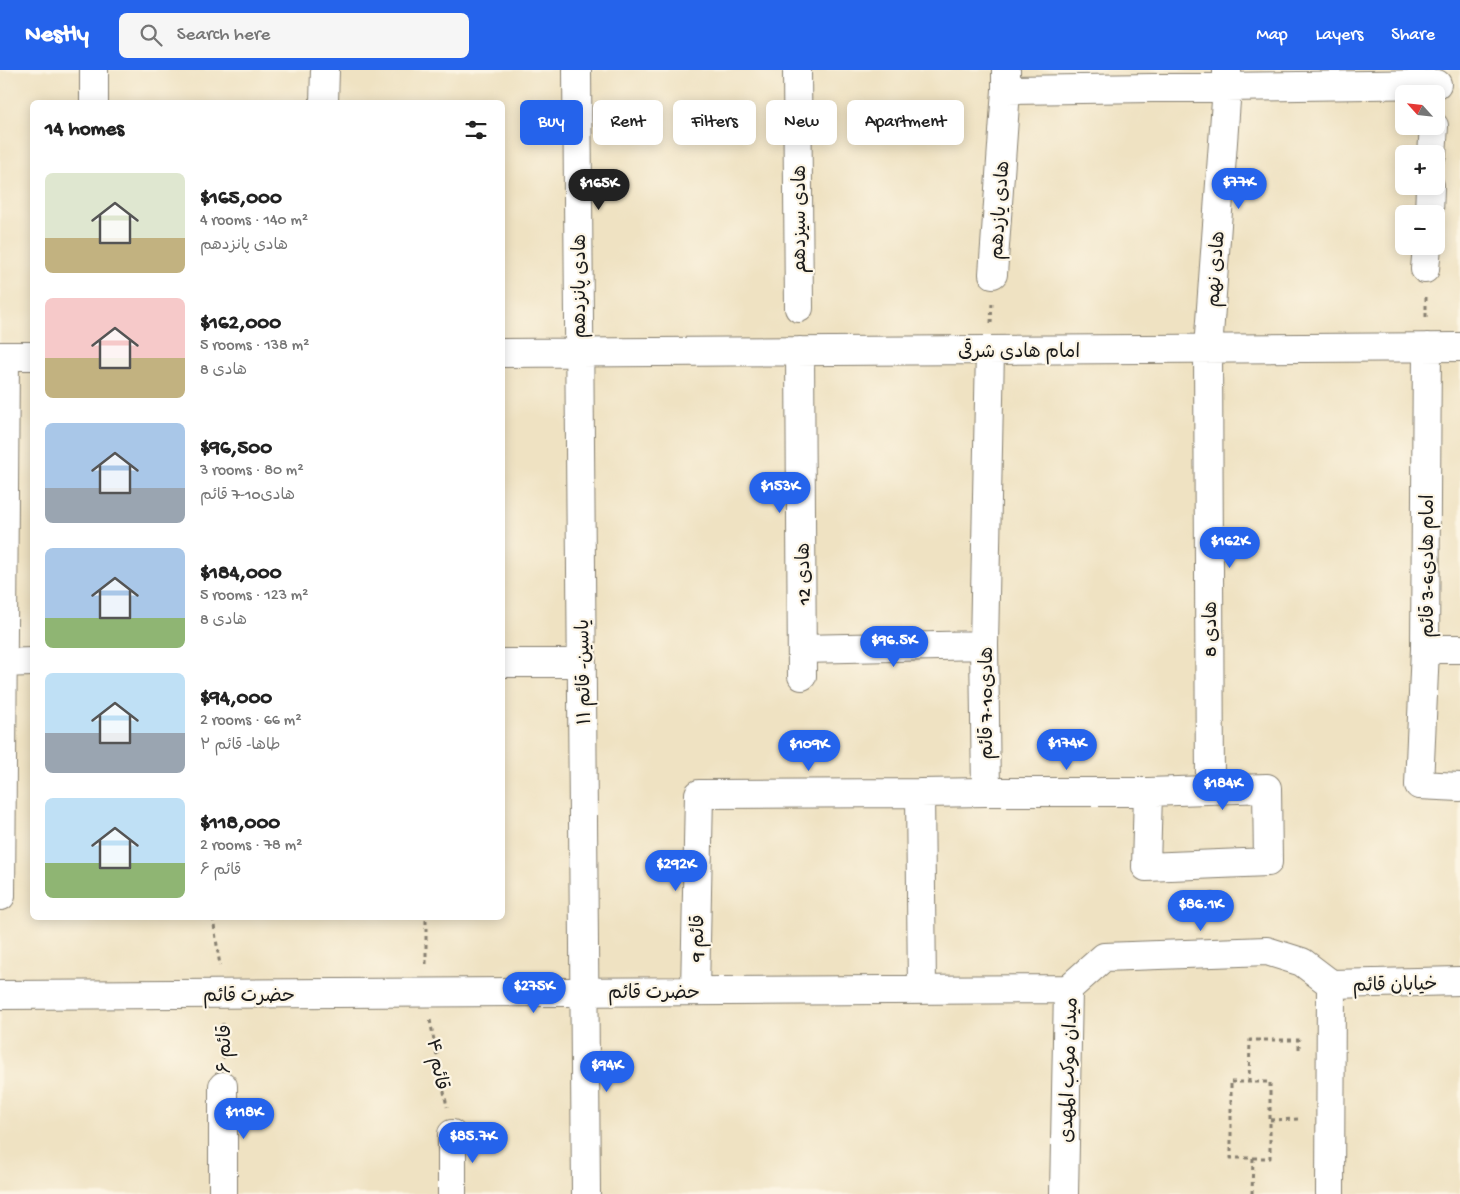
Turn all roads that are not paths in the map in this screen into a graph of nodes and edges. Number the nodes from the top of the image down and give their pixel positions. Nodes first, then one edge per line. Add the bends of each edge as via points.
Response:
1 (94, 70) edge
2 (325, 70) edge
3 (577, 70) edge
4 (797, 70) edge
5 (1227, 78) edge
6 (1006, 80) edge
7 (1436, 83) edge
8 (94, 100) edge
9 (324, 100) edge
10 (993, 274) road end
11 (799, 308) dead end
12 (1427, 347) junction
13 (1460, 347) edge
14 (1208, 348) junction
15 (990, 350) junction
16 (800, 351) junction
17 (579, 352) junction
18 (505, 353) edge
19 (2, 356) edge
20 (30, 356) edge
21 (984, 645) junction
22 (802, 649) junction
23 (1425, 649) junction
24 (1460, 649) edge
25 (30, 662) edge
26 (1, 663) edge
27 (505, 663) edge
28 (582, 663) junction
29 (802, 676) dead end
30 (1460, 787) edge
31 (1210, 790) junction
32 (986, 792) junction
33 (1148, 792) junction
34 (920, 793) junction
35 (1, 896) edge
36 (1460, 981) edge
37 (1331, 984) junction
38 (1068, 989) junction
39 (922, 990) junction
40 (695, 991) junction
41 (585, 992) junction
42 (0, 996) edge
43 (223, 1086) road end
44 (452, 1134) road end
45 (223, 1194) edge
46 (452, 1194) edge
47 (586, 1194) edge
48 (1064, 1194) edge
49 (1330, 1194) edge

1 - 8 street
2 - 9 street
3 - 17 street, هادی پانزدهم
4 - 11 street, هادی سیزدهم
5 - 6 street
5 - 7 street
5 - 14 street, هادی نهم
6 - 10 street, هادی یازدهم
12 - 13 street, امام هادی شرقی
12 - 14 street, امام هادی شرقی
12 - 23 street, امام هادی6-3 قائم
14 - 15 street, امام هادی شرقی
14 - 31 street, هادی 8
15 - 16 street, امام هادی شرقی
15 - 21 street, هادی10-7 قائم
16 - 17 street, امام هادی شرقی
16 - 22 street, 12 هادی
17 - 18 street, امام هادی شرقی
17 - 28 street, یاسین- قائم ۱۱
19 - 20 street
19 - 26 street
21 - 22 street
21 - 32 street, هادی10-7 قائم
22 - 29 street, 12 هادی
23 - 24 street
23 - 30 street, امام هادی6-3 قائم via 1419,785
25 - 26 street
26 - 35 street
27 - 28 street
28 - 41 street, یاسین- قائم ۱۱
31 - 33 street
31 - 33 street via 1267,788 1268,862 1146,867
32 - 33 street
32 - 34 street
34 - 39 street
34 - 40 street, قائم 9 via 699,794
36 - 37 street, خیابان قائم
37 - 38 street, میدان موکب المهدی via 1302,962 1267,951 1104,957
37 - 49 street
38 - 39 street, حضرت قائم
38 - 48 street, میدان موکب المهدی
39 - 40 street, حضرت قائم
40 - 41 street, حضرت قائم
41 - 42 street, حضرت قائم
41 - 47 street, یاسین- قائم ۱۱
43 - 45 street, قائم ۶
44 - 46 street

